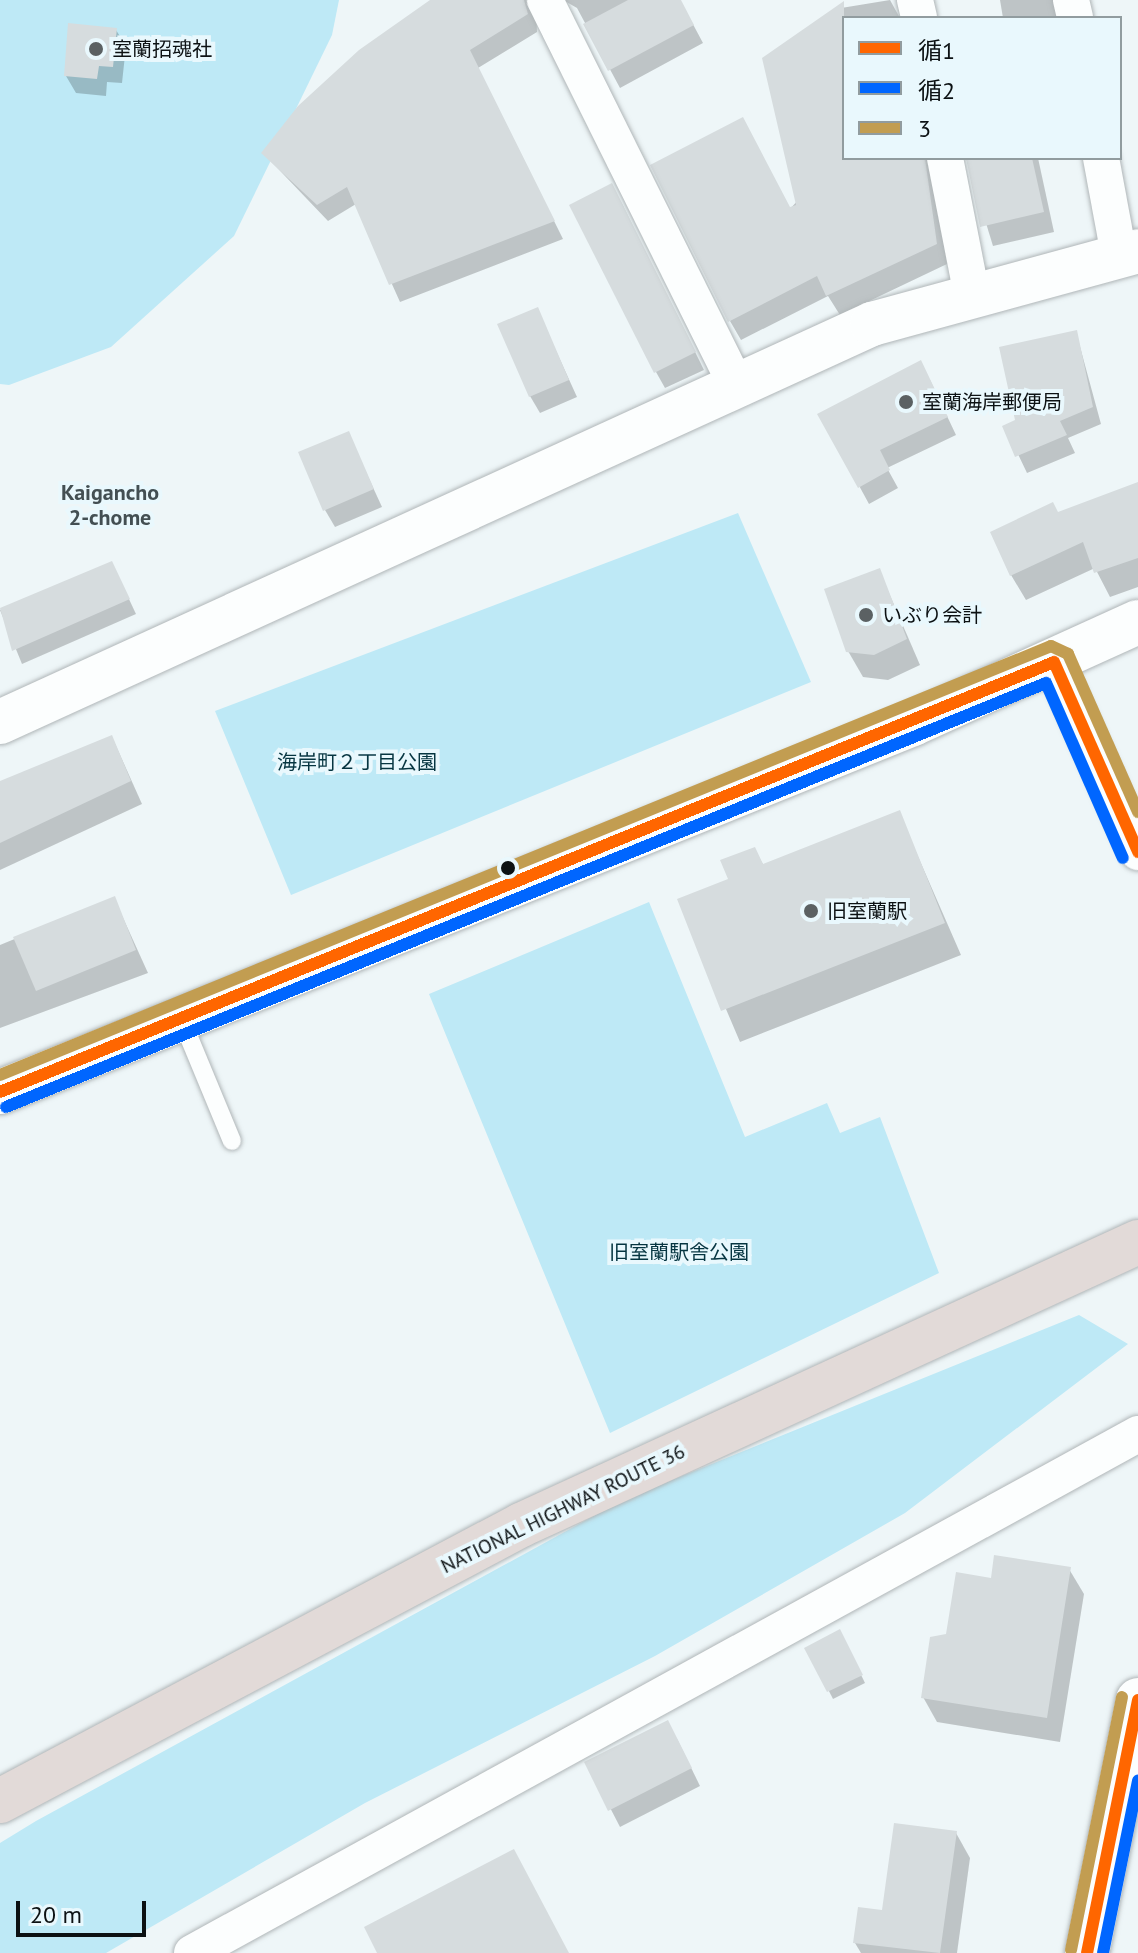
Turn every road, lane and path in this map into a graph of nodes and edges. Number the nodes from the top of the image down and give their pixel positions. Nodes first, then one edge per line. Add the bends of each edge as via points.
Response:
1 (545, 0) edge
2 (945, 160) edge
3 (1102, 160) edge
4 (1128, 253) edge
5 (972, 296) junction
6 (737, 387) junction
7 (1138, 622) edge
8 (1054, 662) junction
9 (0, 722) edge
10 (1138, 852) edge
11 (180, 1018) junction
12 (0, 1092) edge
13 (232, 1141) dead end
14 (1138, 1242) edge
15 (1138, 1434) edge
16 (1138, 1700) edge
17 (0, 1801) edge
18 (192, 1953) edge
19 (1087, 1953) edge

1 - 6 street
2 - 5 street
3 - 4 street
4 - 5 street
5 - 6 street via 884,319
6 - 9 street
7 - 8 street
8 - 10 street
8 - 11 street
11 - 12 street
11 - 13 lane
14 - 17 highway, NATIONAL HIGHWAY ROUTE 36 via 521,1525
15 - 18 street
16 - 19 street

